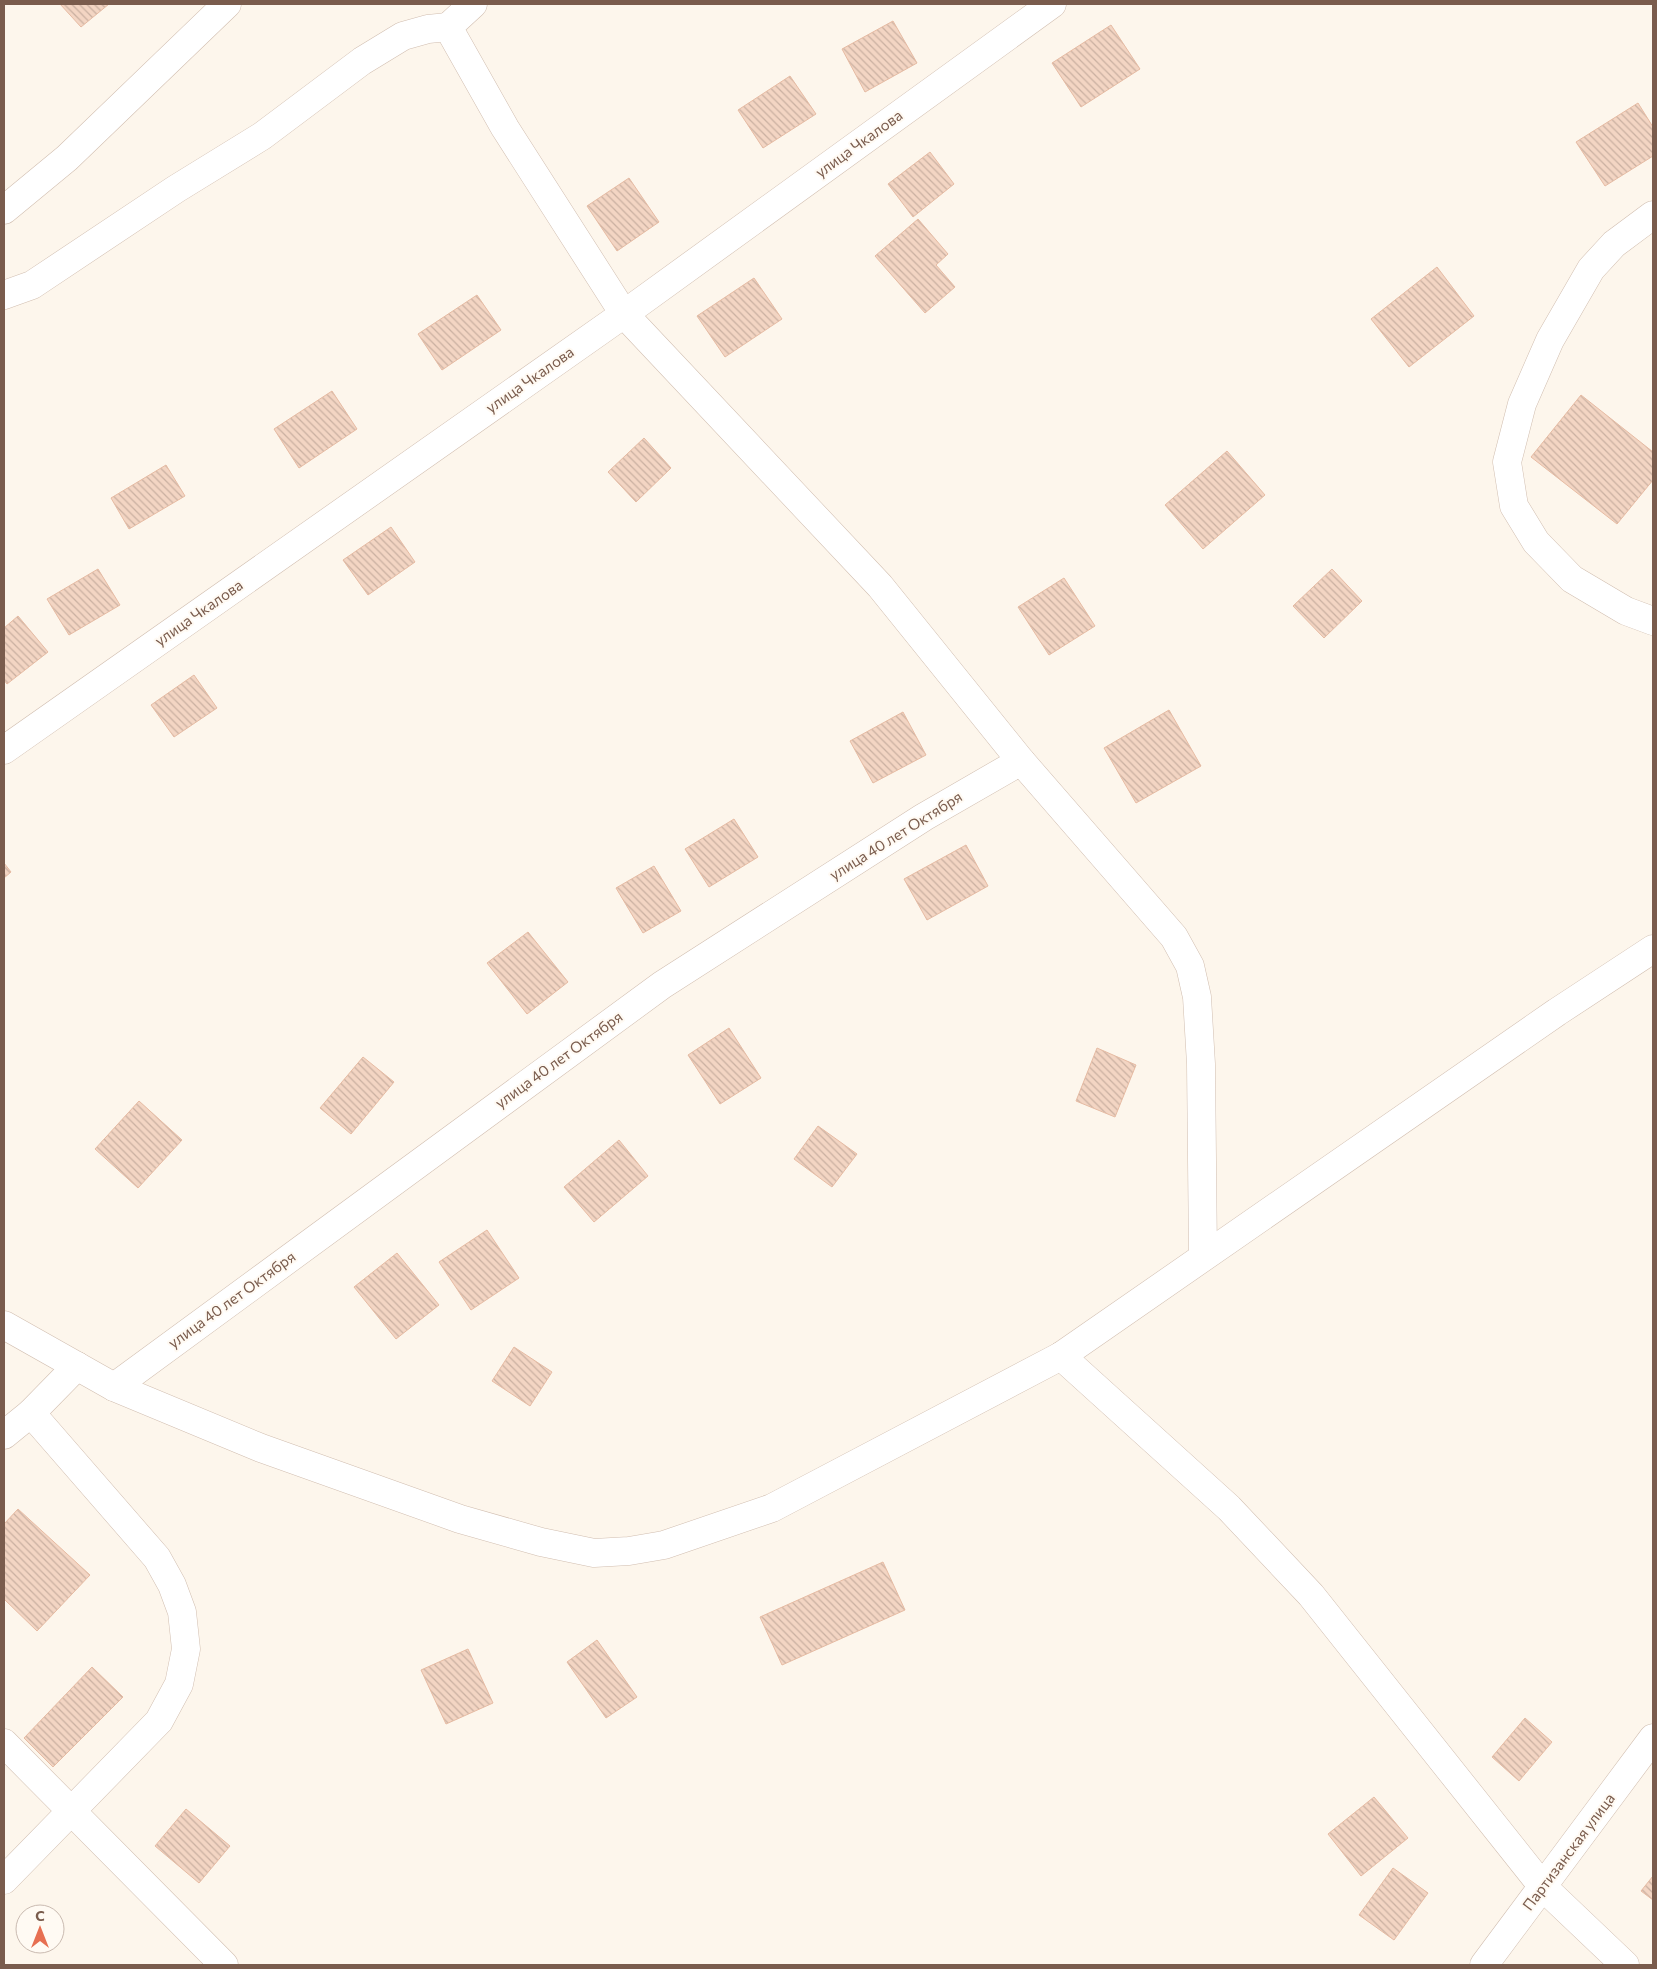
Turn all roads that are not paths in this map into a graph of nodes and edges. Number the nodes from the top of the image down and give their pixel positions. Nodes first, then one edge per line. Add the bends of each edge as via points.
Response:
1 (227, 4) edge
2 (473, 4) edge
3 (1052, 4) edge
4 (448, 27) junction
5 (4, 210) edge
6 (1653, 214) edge
7 (4, 295) edge
8 (624, 314) junction
9 (1653, 621) edge
10 (4, 750) edge
11 (1021, 761) junction
12 (1653, 949) edge
13 (1203, 1256) junction
14 (4, 1325) edge
15 (1062, 1356) junction
16 (77, 1366) junction
17 (114, 1387) junction
18 (31, 1413) junction
19 (4, 1435) edge
20 (1653, 1738) edge
21 (4, 1743) edge
22 (69, 1811) junction
23 (4, 1880) edge
24 (1543, 1887) junction
25 (224, 1965) edge
26 (1484, 1965) edge
27 (1625, 1965) edge

1 - 5 street via 67,158
2 - 4 street
3 - 8 street, улица Чкалова
4 - 7 street via 403,36 362,61 262,136 32,285
4 - 8 street via 506,128
6 - 9 street via 1614,244 1586,277 1550,340 1522,404 1506,462 1514,506 1536,542 1572,579 1626,610
8 - 10 street, улица Чкалова
8 - 11 street via 880,586
11 - 13 street via 1174,937 1190,966 1197,997 1201,1064
11 - 17 street, улица 40 лет Октября via 924,817 662,985
12 - 13 street
13 - 15 street
14 - 16 street
15 - 17 street via 772,1508 664,1545 594,1553 460,1519 261,1448
15 - 24 street via 1229,1508 1312,1595
16 - 17 street
16 - 18 street
18 - 19 street
18 - 22 street via 157,1558 182,1612 186,1649 180,1684 159,1721
20 - 24 street, Партизанская улица
21 - 22 street
22 - 23 street
22 - 25 street
24 - 26 street, Партизанская улица
24 - 27 street

